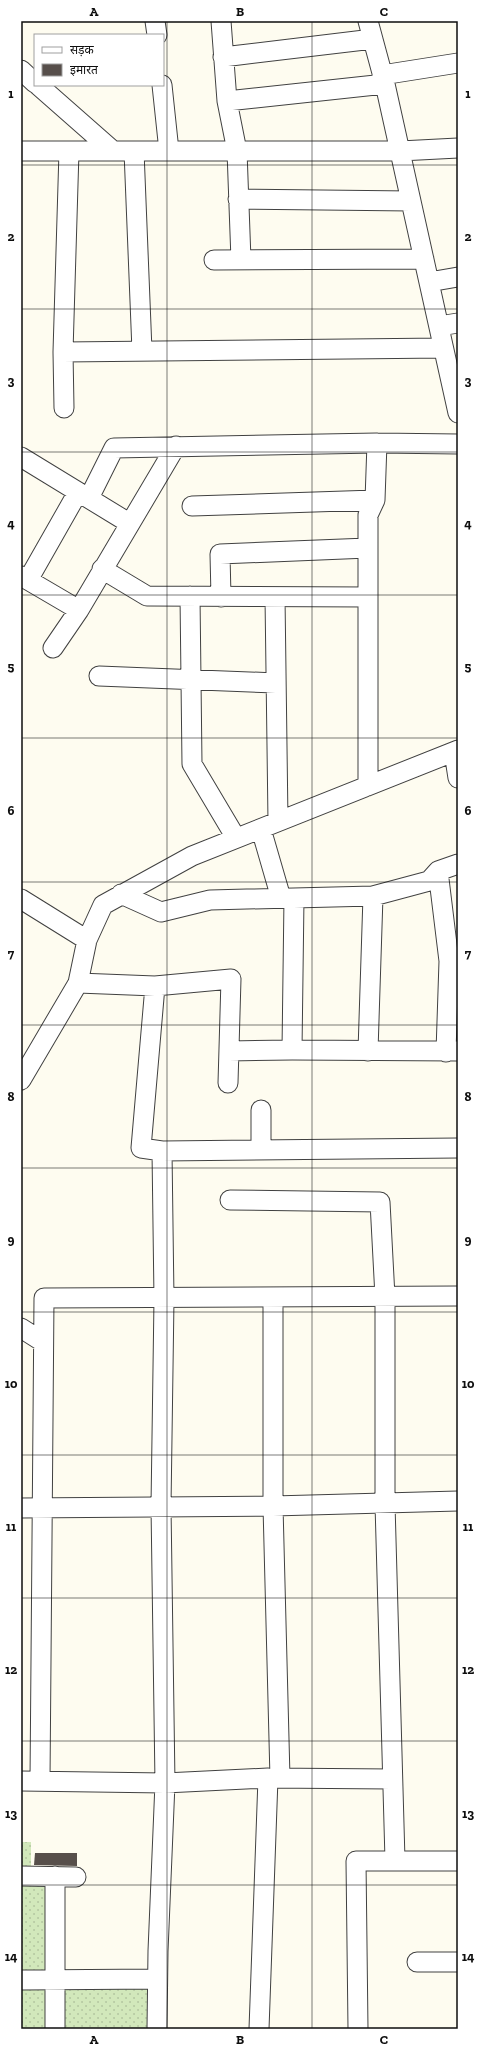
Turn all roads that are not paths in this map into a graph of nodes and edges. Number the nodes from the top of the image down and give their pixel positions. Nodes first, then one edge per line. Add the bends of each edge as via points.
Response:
1 (156, 21) edge
2 (221, 21) edge
3 (368, 21) edge
4 (157, 34) edge
5 (373, 39) junction
6 (224, 57) junction
7 (458, 63) edge
8 (21, 70) edge
9 (383, 79) junction
10 (34, 81) edge
11 (39, 86) edge
12 (162, 86) edge
13 (227, 101) junction
14 (458, 148) edge
15 (21, 151) edge
16 (69, 151) junction
17 (113, 151) junction
18 (134, 151) junction
19 (169, 151) junction
20 (236, 151) junction
21 (400, 152) junction
22 (238, 199) junction
23 (411, 201) junction
24 (424, 259) junction
25 (214, 260) dead end
26 (240, 260) junction
27 (458, 277) edge
28 (429, 282) junction
29 (458, 323) edge
30 (438, 326) junction
31 (443, 348) junction
32 (142, 351) junction
33 (63, 352) junction
34 (64, 408) dead end
35 (458, 412) edge
36 (377, 443) junction
37 (458, 444) edge
38 (176, 446) junction
39 (21, 457) edge
40 (84, 495) junction
41 (375, 500) junction
42 (192, 506) dead end
43 (129, 523) junction
44 (368, 548) junction
45 (102, 569) junction
46 (25, 578) edge
47 (190, 596) junction
48 (221, 597) junction
49 (275, 597) junction
50 (368, 597) junction
51 (79, 610) junction
52 (53, 648) dead end
53 (99, 676) dead end
54 (191, 680) junction
55 (276, 683) junction
56 (456, 751) edge
57 (458, 778) edge
58 (368, 786) junction
59 (270, 825) junction
60 (236, 838) junction
61 (458, 864) edge
62 (438, 871) junction
63 (121, 894) junction
64 (373, 896) junction
65 (287, 898) junction
66 (21, 899) edge
67 (87, 940) junction
68 (78, 983) junction
69 (155, 986) junction
70 (292, 1050) junction
71 (368, 1051) junction
72 (452, 1051) edge
73 (229, 1052) junction
74 (22, 1078) edge
75 (228, 1083) dead end
76 (261, 1110) dead end
77 (458, 1148) edge
78 (261, 1150) junction
79 (162, 1151) junction
80 (230, 1200) dead end
81 (458, 1296) edge
82 (273, 1297) junction
83 (384, 1297) junction
84 (164, 1299) junction
85 (21, 1328) edge
86 (43, 1342) junction
87 (458, 1502) edge
88 (385, 1504) junction
89 (161, 1506) junction
90 (273, 1506) junction
91 (41, 1507) junction
92 (21, 1508) edge
93 (274, 1778) junction
94 (392, 1779) junction
95 (21, 1781) edge
96 (40, 1781) junction
97 (165, 1782) junction
98 (395, 1860) junction
99 (458, 1862) edge
100 (21, 1876) edge
101 (55, 1876) junction
102 (76, 1877) dead end
103 (417, 1962) dead end
104 (458, 1962) edge
105 (157, 1979) junction
106 (21, 1980) edge
107 (55, 1980) junction
108 (55, 2029) edge
109 (157, 2029) edge
110 (259, 2029) edge
111 (358, 2029) edge

1 - 4 street
2 - 6 street
3 - 5 street
5 - 6 street
5 - 9 street
6 - 13 street
7 - 9 street
8 - 10 street
9 - 13 street
9 - 21 street
11 - 17 street
12 - 19 street
13 - 20 street
14 - 21 street
15 - 16 street
16 - 17 street
16 - 33 street
17 - 18 street
18 - 19 street
18 - 32 street
19 - 20 street
20 - 21 street
20 - 22 street
21 - 23 street
22 - 23 street
22 - 26 street
23 - 24 street
24 - 26 street
24 - 28 street
25 - 26 street
27 - 28 street
28 - 30 street
29 - 30 street
30 - 31 street
31 - 32 street
31 - 35 street
32 - 33 street
33 - 34 street
36 - 37 street
36 - 38 street
36 - 41 street
38 - 40 street via 114,448
38 - 43 street
39 - 40 street
40 - 43 street
40 - 46 street
41 - 42 street
41 - 44 street via 368,515
43 - 45 street
44 - 48 street via 220,554
44 - 50 street
45 - 47 street via 147,596
45 - 51 street
46 - 51 street
47 - 48 street
47 - 54 street
48 - 49 street
49 - 50 street
49 - 55 street
50 - 58 street
51 - 52 street
53 - 54 street
54 - 55 street
54 - 60 street via 192,764
55 - 59 street
56 - 57 street
56 - 58 street
58 - 59 street
59 - 60 street
59 - 65 street
60 - 63 street via 192,856
61 - 62 street
62 - 64 street via 429,881
62 - 72 street via 449,961
63 - 65 street via 161,912 210,900
63 - 67 street via 103,905
64 - 65 street
64 - 71 street
65 - 70 street
66 - 67 street
67 - 68 street
68 - 69 street
68 - 74 street
69 - 73 street via 231,979
69 - 79 street via 141,1148
70 - 71 street
70 - 73 street
71 - 72 street
73 - 75 street
76 - 78 street
77 - 78 street
78 - 79 street
79 - 84 street
80 - 83 street via 380,1202
81 - 83 street
82 - 83 street
82 - 84 street
82 - 90 street
83 - 88 street
84 - 86 street via 44,1298
84 - 89 street
85 - 86 street
86 - 91 street
87 - 88 street
88 - 90 street
88 - 94 street
89 - 90 street
89 - 91 street
89 - 97 street
90 - 93 street
91 - 92 street
91 - 96 street
93 - 94 street
93 - 97 street
93 - 110 street
94 - 98 street
95 - 96 street
96 - 97 street
97 - 105 street
98 - 99 street
98 - 111 street via 356,1861
100 - 101 street
101 - 102 street
101 - 107 street
103 - 104 street
105 - 107 street
105 - 109 street
106 - 107 street
107 - 108 street

